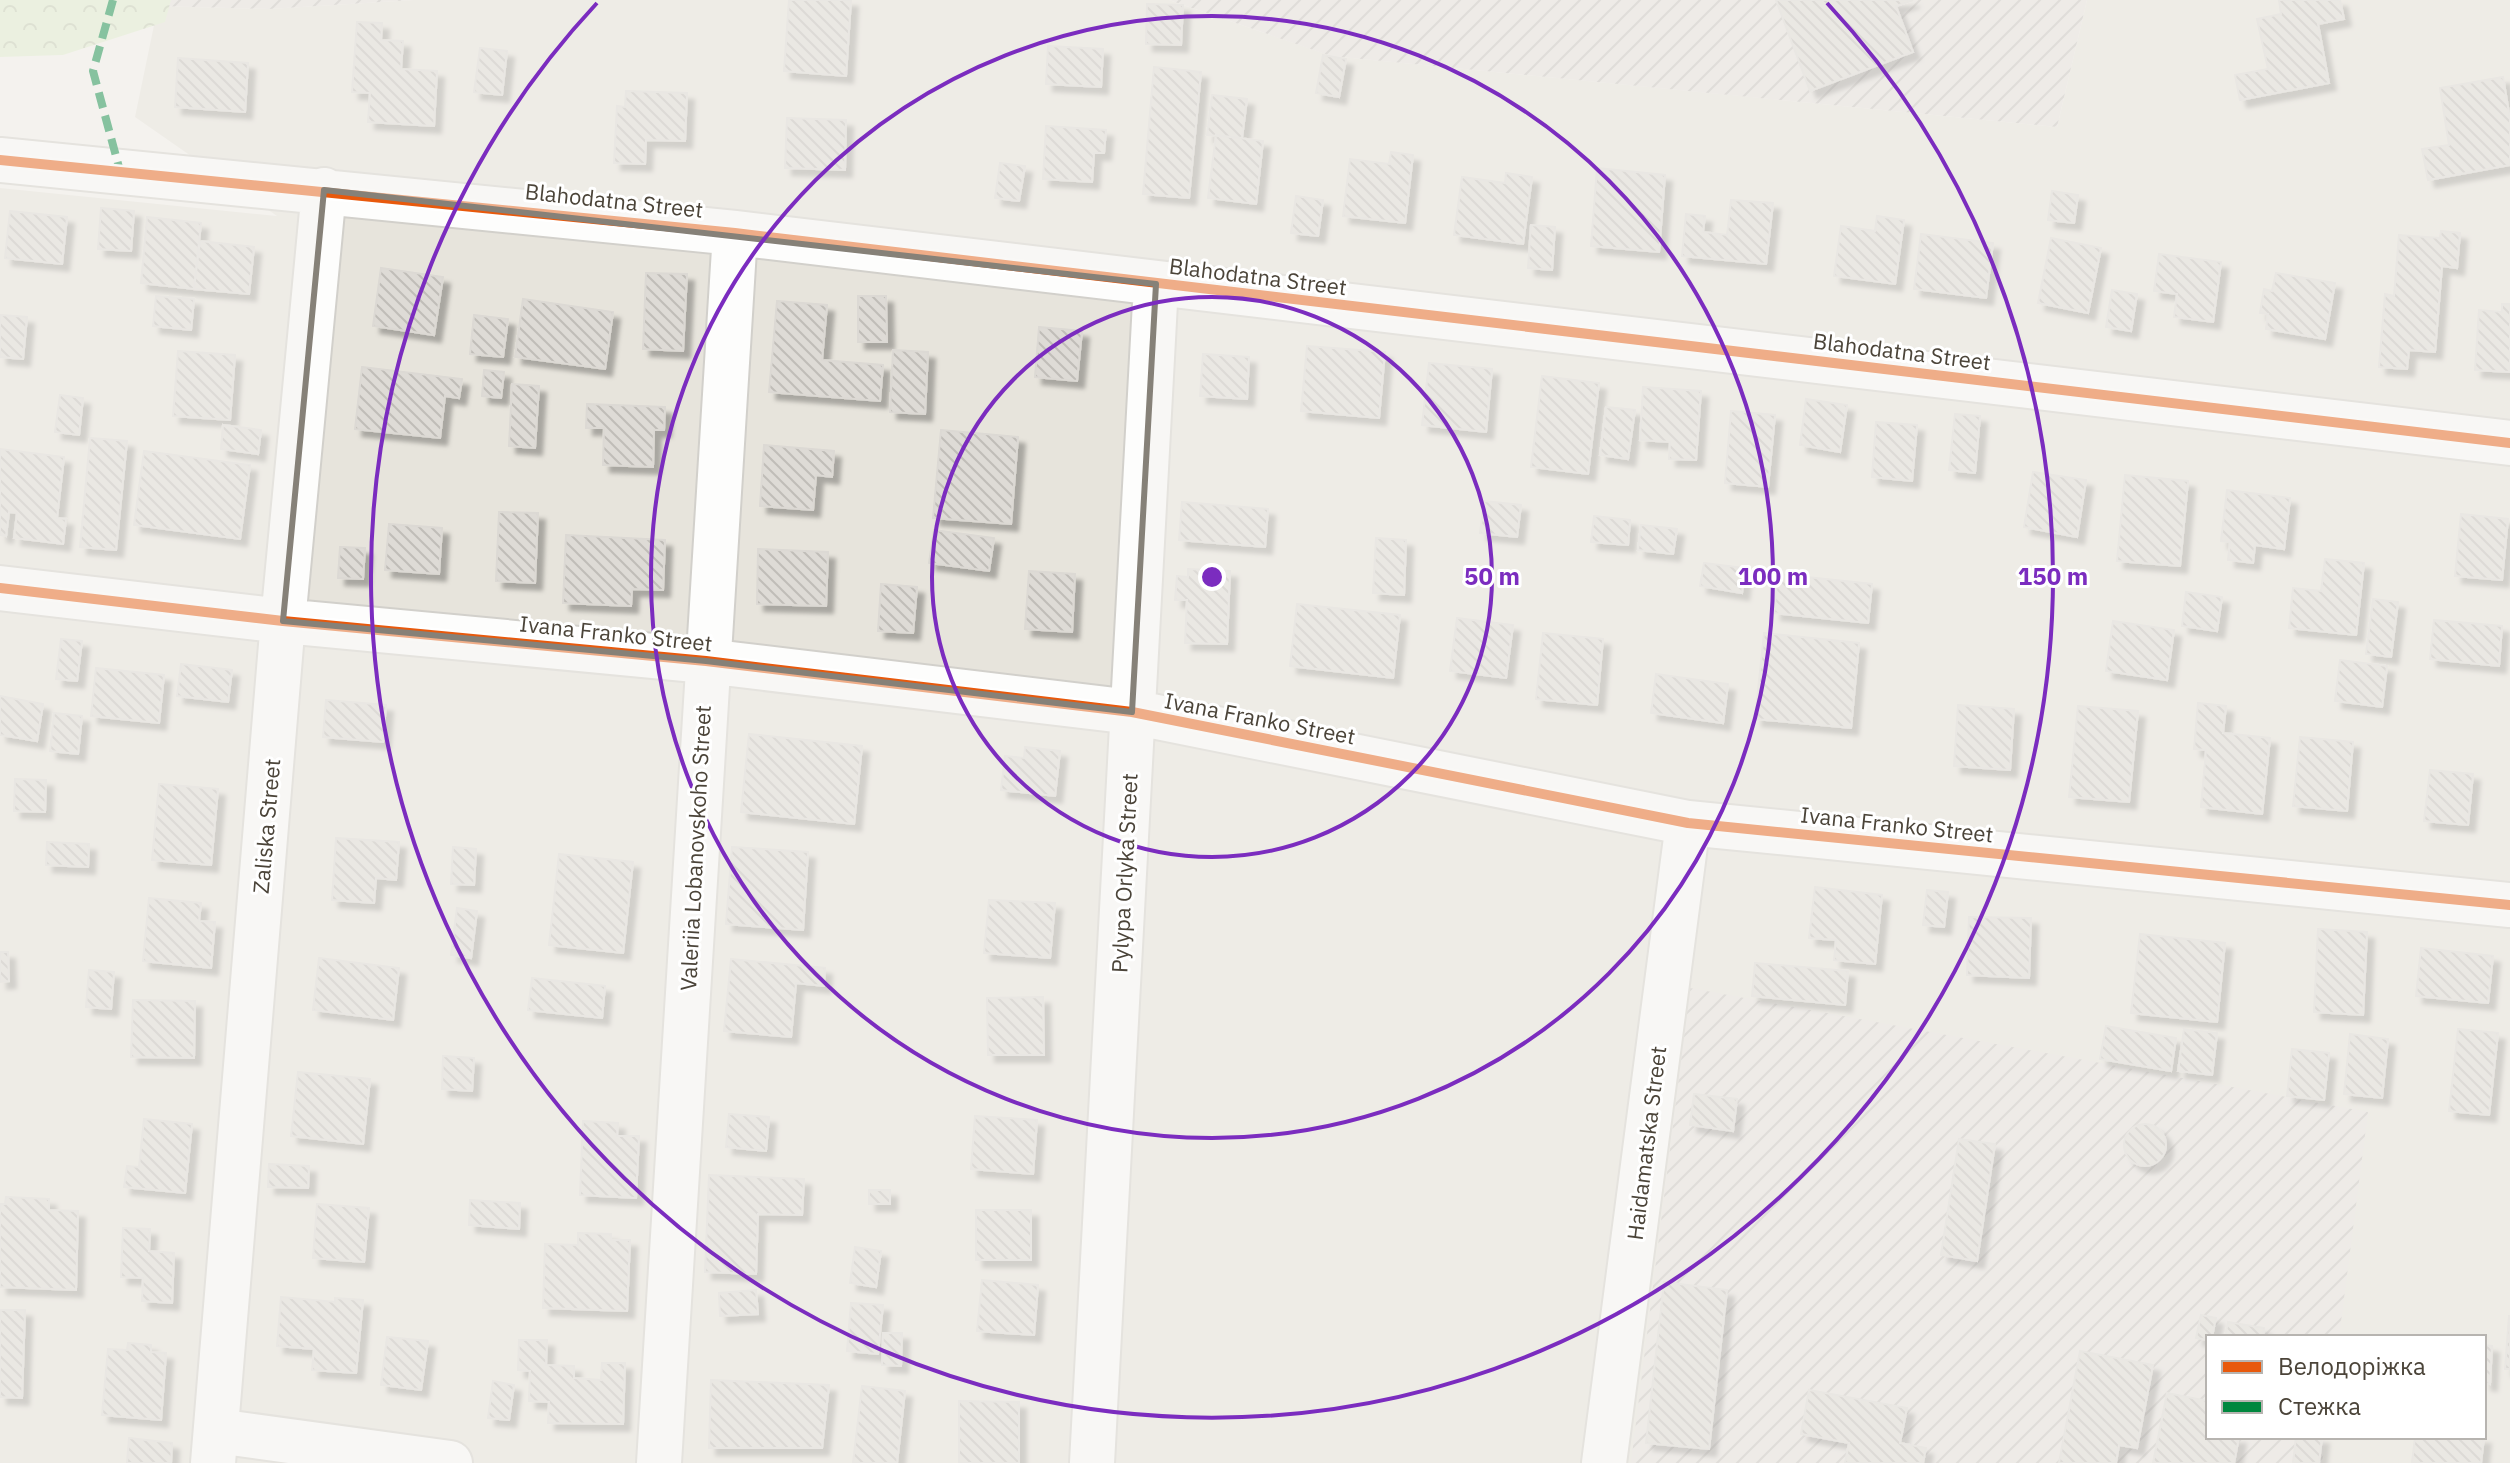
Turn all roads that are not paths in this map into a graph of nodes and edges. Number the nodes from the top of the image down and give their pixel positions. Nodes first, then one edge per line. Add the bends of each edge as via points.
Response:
1 (0, 160) edge
2 (324, 190) junction
3 (735, 233) junction
4 (1156, 284) junction
5 (2510, 443) edge
6 (0, 588) edge
7 (283, 621) junction
8 (706, 661) junction
9 (1132, 712) junction
10 (1688, 823) junction
11 (2510, 905) edge
12 (215, 1447) edge
13 (450, 1463) edge
14 (659, 1463) edge
15 (1092, 1463) edge
16 (1604, 1463) edge

1 - 2 street, Blahodatna Street
2 - 3 street, Blahodatna Street
2 - 7 street, Zaliska Street
3 - 4 street, Blahodatna Street
3 - 8 street, Valeriia Lobanovskoho Street
4 - 5 street, Blahodatna Street
4 - 9 street, Pylypa Orlyka Street
6 - 7 street, Ivana Franko Street
7 - 8 street, Ivana Franko Street
7 - 12 street, Zaliska Street
8 - 9 street, Ivana Franko Street
8 - 14 street, Valeriia Lobanovskoho Street
9 - 10 street, Ivana Franko Street
9 - 15 street, Pylypa Orlyka Street
10 - 11 street, Ivana Franko Street
10 - 16 street, Haidamatska Street
12 - 13 street

